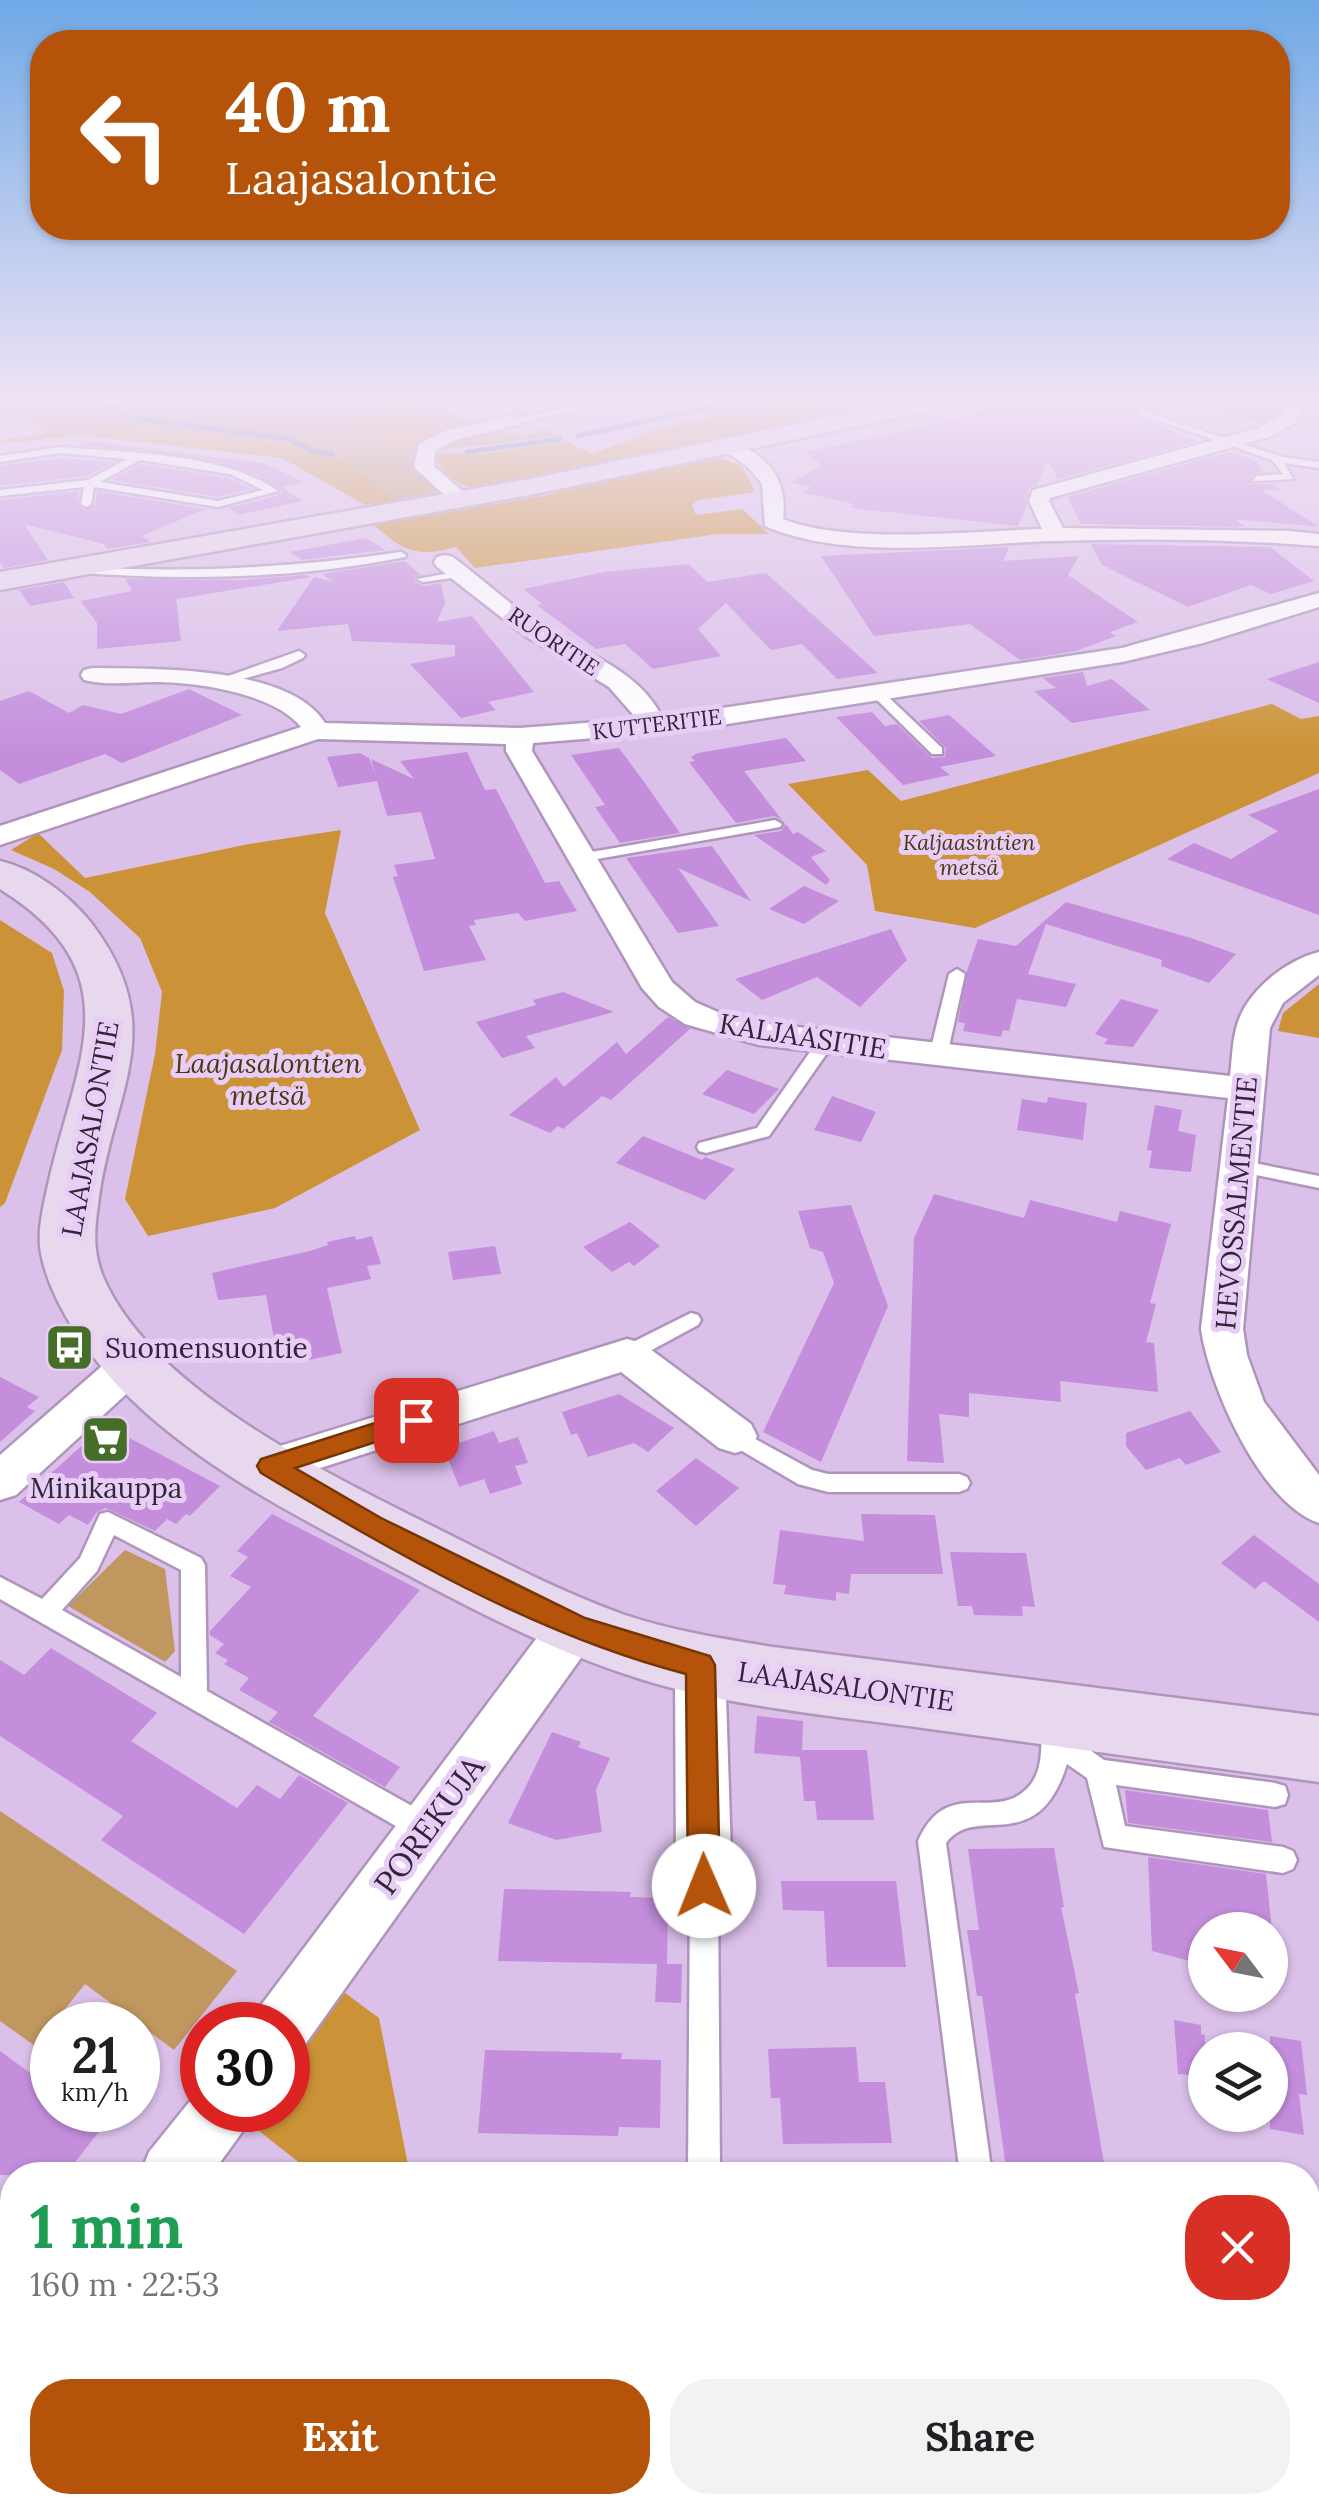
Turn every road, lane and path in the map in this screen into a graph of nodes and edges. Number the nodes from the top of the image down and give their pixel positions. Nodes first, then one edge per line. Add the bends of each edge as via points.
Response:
1 (351, 519) edge
2 (772, 519) edge
3 (1047, 519) edge
4 (1054, 534) junction
5 (1319, 540) edge
6 (401, 554) dead end
7 (454, 568) joint
8 (70, 569) junction
9 (423, 578) dead end
10 (0, 581) edge
11 (1319, 600) edge
12 (299, 655) dead end
13 (93, 675) dead end
14 (216, 682) junction
15 (877, 693) junction
16 (653, 726) junction
17 (316, 731) junction
18 (520, 736) junction
19 (937, 751) dead end
20 (775, 824) dead end
21 (0, 836) edge
22 (580, 858) junction
23 (11, 887) edge
24 (1319, 962) edge
25 (958, 974) dead end
26 (826, 1043) junction
27 (938, 1056) junction
28 (1246, 1090) junction
29 (706, 1147) dead end
30 (1239, 1166) junction
31 (1319, 1182) edge
32 (690, 1320) dead end
33 (627, 1354) junction
34 (132, 1364) junction
35 (735, 1436) joint
36 (270, 1466) junction
37 (0, 1482) edge
38 (960, 1483) dead end
39 (1319, 1505) edge
40 (0, 1587) edge
41 (45, 1612) junction
42 (575, 1626) junction
43 (700, 1665) junction
44 (194, 1698) junction
45 (1056, 1728) junction
46 (1319, 1749) edge
47 (1099, 1771) junction
48 (1275, 1794) dead end
49 (426, 1829) junction
50 (1283, 1860) dead end
51 (704, 1886) joint
52 (299, 2002) edge
53 (204, 2132) edge
54 (182, 2162) edge
55 (704, 2162) edge
56 (974, 2162) edge

1 - 8 main road
2 - 4 street via 780,528 866,538
3 - 4 street
4 - 5 street
6 - 8 lane via 224,574
7 - 9 lane
7 - 16 street, RUORITIE via 529,628 626,687 648,709
8 - 10 main road
11 - 15 street, KUTTERITIE via 1166,646
12 - 14 lane
13 - 14 street
14 - 17 street via 290,704 312,719
15 - 16 street, KUTTERITIE
15 - 19 lane
16 - 18 street, KUTTERITIE
17 - 18 street, KUTTERITIE
17 - 21 street, KUTTERITIE
18 - 22 street, KALJAASITIE via 518,751
20 - 22 lane
22 - 26 street, KALJAASITIE via 659,988 680,1008 729,1028
23 - 34 main road, LAAJASALONTIE via 76,931 109,988 113,1018 67,1237 78,1281
24 - 28 street, HEVOSSALMENTIE via 1281,986 1257,1015
25 - 27 lane
26 - 27 street, KALJAASITIE
26 - 29 lane via 763,1132
27 - 28 street, KALJAASITIE
28 - 30 street, HEVOSSALMENTIE
30 - 31 lane
30 - 39 street, HEVOSSALMENTIE via 1222,1329 1225,1358 1252,1423
32 - 33 lane
33 - 35 street
33 - 36 street
34 - 36 main road, LAAJASALONTIE
34 - 37 street
35 - 38 lane via 806,1478 828,1483
36 - 42 main road, LAAJASALONTIE via 372,1526
40 - 41 lane
41 - 44 lane
41 - 44 lane via 89,1564 108,1521 194,1565
42 - 43 main road, LAAJASALONTIE
42 - 49 street, POREKUJA
43 - 45 main road, LAAJASALONTIE
43 - 51 street
44 - 49 lane
45 - 46 main road, LAAJASALONTIE
45 - 47 lane
45 - 56 lane via 1053,1771 1028,1804 1011,1813 959,1816 940,1826 932,1842
47 - 48 lane
47 - 50 lane via 1114,1838
49 - 52 street, POREKUJA
51 - 55 lane
53 - 54 street

